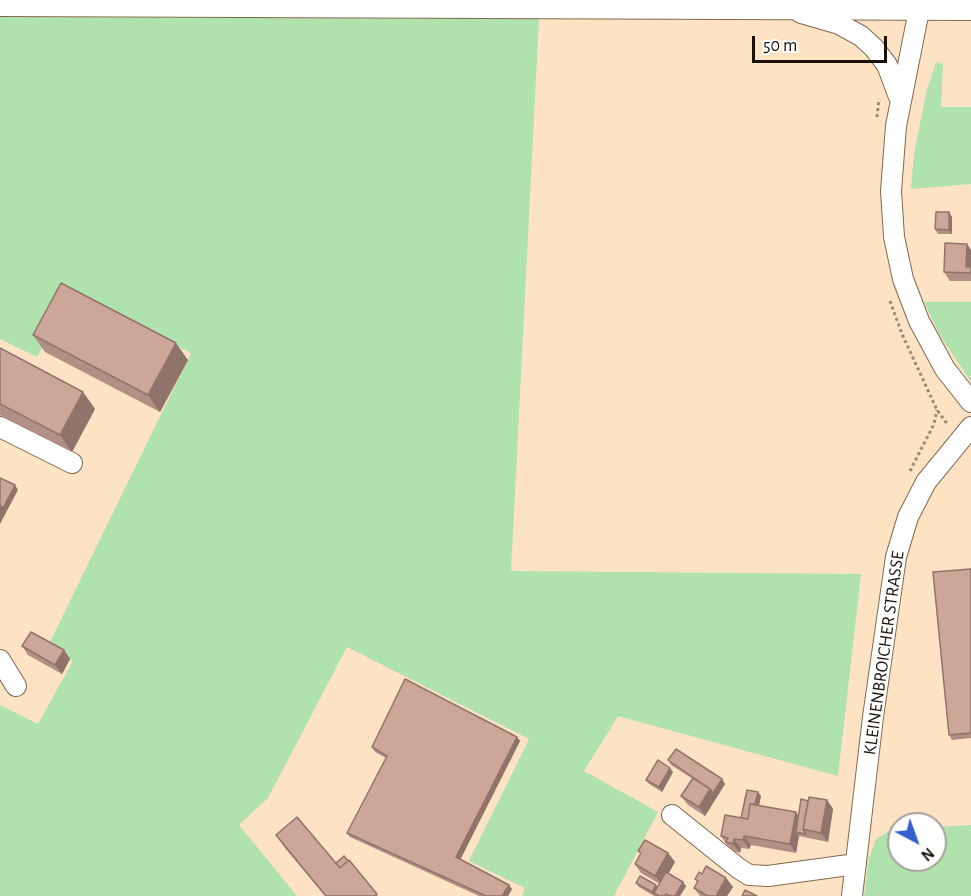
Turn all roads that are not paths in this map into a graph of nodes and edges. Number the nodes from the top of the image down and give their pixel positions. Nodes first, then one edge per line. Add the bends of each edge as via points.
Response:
1 (0, 3) edge
2 (920, 3) edge
3 (776, 7) junction
4 (971, 7) edge
5 (900, 100) junction
6 (971, 402) edge
7 (0, 427) edge
8 (971, 427) edge
9 (72, 463) dead end
10 (0, 660) edge
11 (16, 686) dead end
12 (672, 814) dead end
13 (856, 864) junction
14 (852, 896) edge

1 - 3 main road
2 - 3 main road
2 - 4 main road
2 - 5 street
3 - 5 street via 828,20 861,36 887,65
5 - 6 street via 891,191 897,258 932,347
7 - 9 street
8 - 13 street, KLEINENBROICHER STRASSE via 926,482 901,535 891,585
10 - 11 street
12 - 13 street via 749,875 764,877
13 - 14 street, KLEINENBROICHER STRASSE

